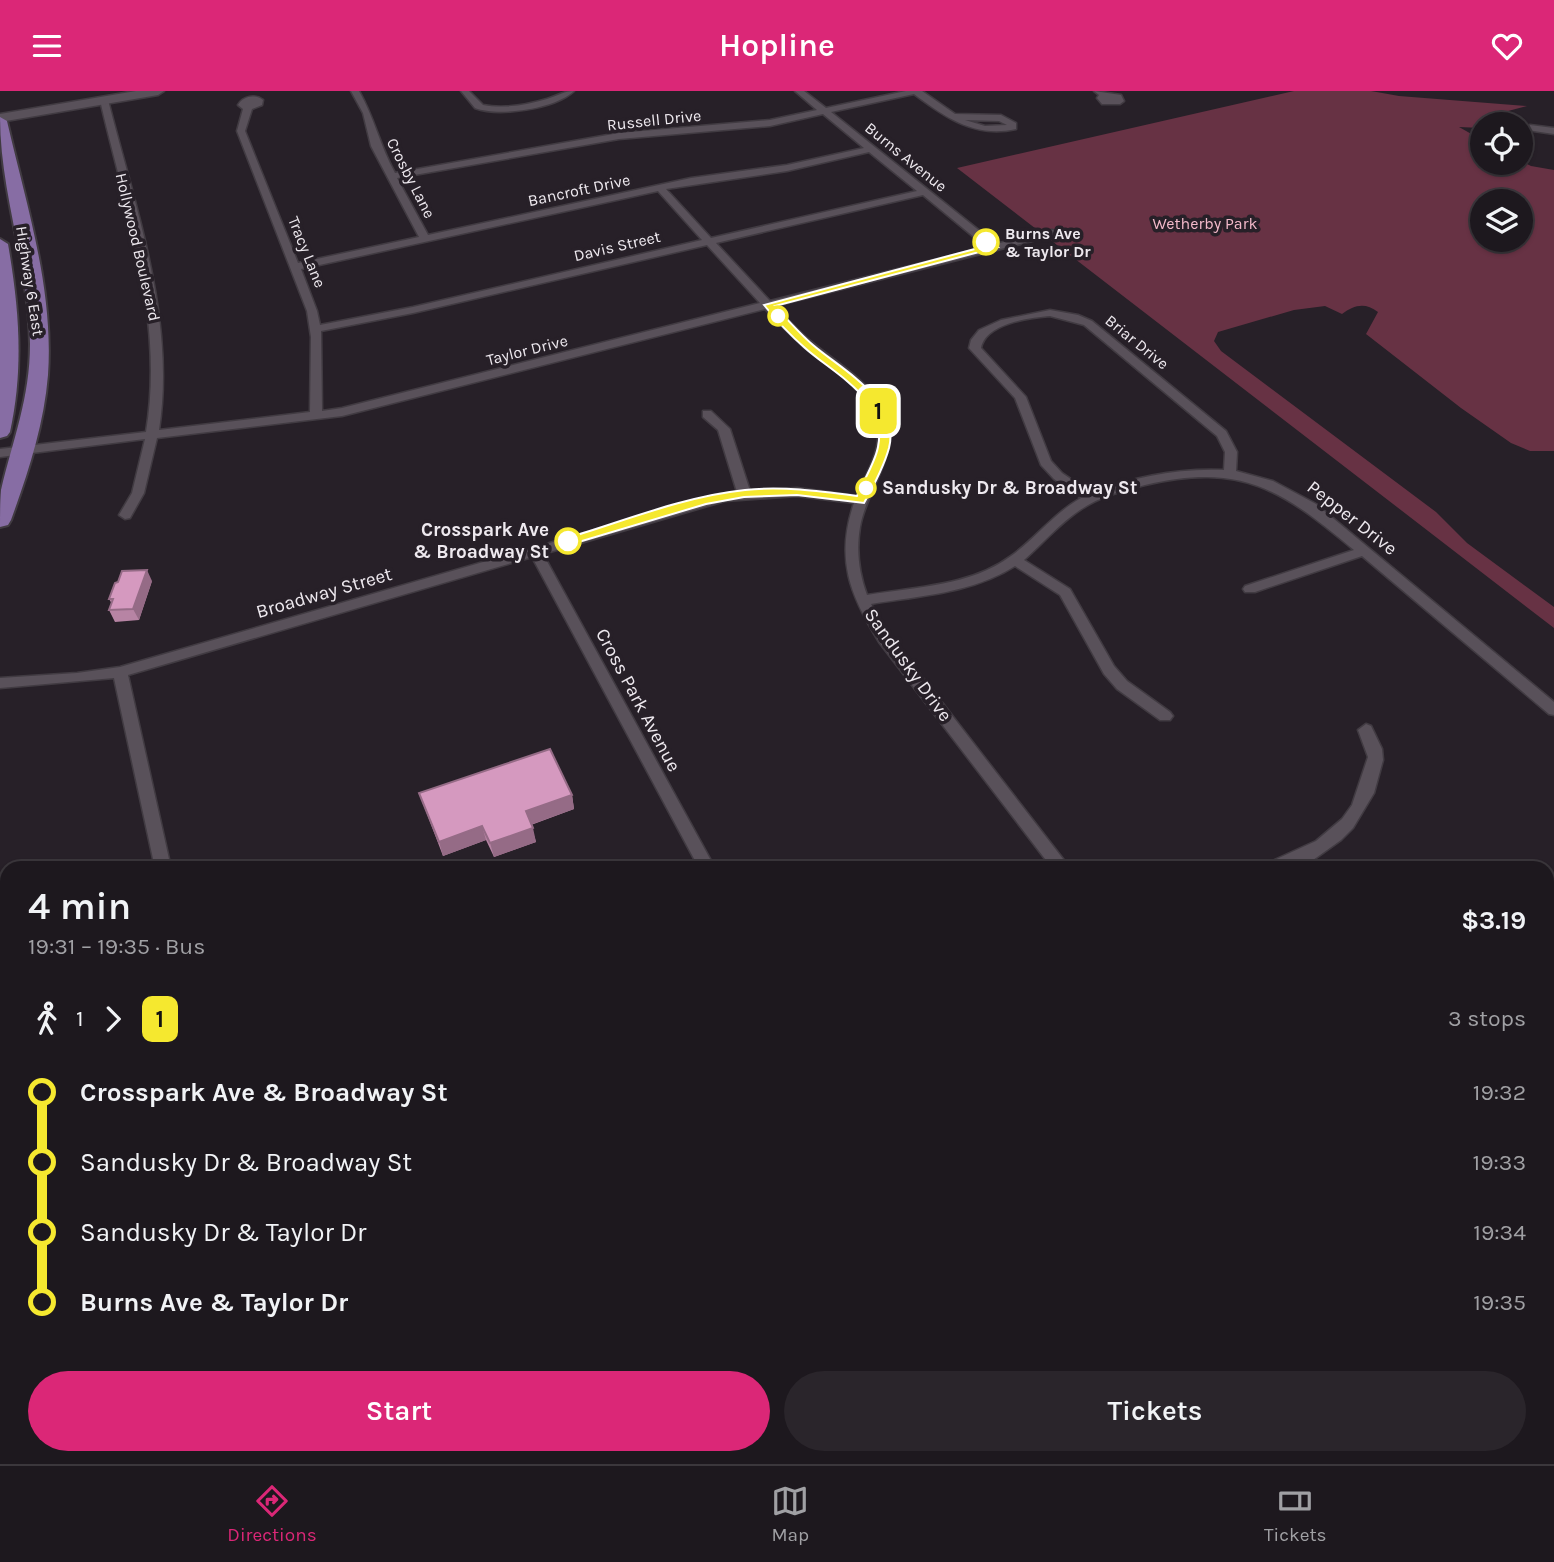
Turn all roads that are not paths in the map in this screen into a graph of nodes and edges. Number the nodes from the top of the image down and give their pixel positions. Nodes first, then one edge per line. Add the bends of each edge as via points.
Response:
1 (158, 91) edge
2 (355, 91) edge
3 (466, 91) edge
4 (570, 91) edge
5 (799, 91) edge
6 (917, 91) edge
7 (104, 100) junction
8 (248, 108) dead end
9 (824, 111) junction
10 (952, 117) junction
11 (0, 120) edge
12 (1533, 128) edge
13 (1554, 131) edge
14 (871, 149) junction
15 (391, 176) junction
16 (660, 188) junction
17 (924, 192) junction
18 (1052, 233) dead end
19 (425, 239) junction
20 (709, 241) junction
21 (0, 244) edge
22 (993, 247) junction
23 (295, 267) junction
24 (768, 305) junction
25 (316, 329) junction
26 (707, 414) dead end
27 (316, 415) junction
28 (0, 432) edge
29 (152, 435) junction
30 (23, 450) junction
31 (0, 453) edge
32 (1230, 472) junction
33 (744, 493) junction
34 (1090, 498) junction
35 (860, 500) junction
36 (125, 515) dead end
37 (0, 520) edge
38 (536, 551) junction
39 (1364, 551) junction
40 (1016, 560) junction
41 (1250, 589) dead end
42 (861, 601) junction
43 (120, 672) junction
44 (0, 683) edge
45 (1554, 709) edge
46 (1165, 716) dead end
47 (1366, 730) dead end
48 (161, 861) edge
49 (703, 861) edge
50 (1057, 861) edge
51 (1293, 861) edge

1 - 7 street
2 - 15 street, Crosby Lane
3 - 4 street via 475,104 492,109 556,99
5 - 9 street, Burns Avenue
6 - 9 street, Russell Drive
6 - 10 street
7 - 11 street
7 - 29 street, Hollywood Boulevard via 158,334
8 - 23 street, Tracy Lane via 241,131
9 - 14 street, Burns Avenue
9 - 15 street, Russell Drive via 747,127 619,136
10 - 10 street via 1001,118 1013,125 971,128
11 - 30 main road, Highway 6 East via 37,316 38,374
12 - 13 street
14 - 16 street, Bancroft Drive
14 - 17 street, Burns Avenue
15 - 19 street, Crosby Lane
16 - 19 street, Bancroft Drive
16 - 20 street, Sandusky Drive
17 - 20 street, Davis Street
17 - 22 street, Burns Avenue
18 - 22 street, Taylor Drive
19 - 23 street, Bancroft Drive
20 - 24 street, Sandusky Drive
20 - 25 street, Davis Street
21 - 28 main road, Highway 6 East via 12,350
22 - 24 street, Taylor Drive
23 - 25 street, Tracy Lane
24 - 27 street, Taylor Drive
24 - 35 street, Sandusky Drive via 808,346 862,388 879,412 884,447
25 - 27 street, Tracy Lane
26 - 33 street via 724,429
27 - 29 street, Taylor Drive
29 - 30 street, Taylor Drive
29 - 36 street, Hollywood Boulevard via 138,493
30 - 31 street, Taylor Drive
30 - 37 main road, Highway 6 East
32 - 34 street, Pepper Drive via 1191,471
32 - 34 street, Briar Drive via 1231,452 1222,434 1088,323 1046,313 981,332 975,348 1020,397 1045,462
32 - 39 street, Pepper Drive via 1296,496
33 - 35 street, Broadway Street via 797,492
33 - 38 street, Broadway Street
34 - 40 street, Pepper Drive
35 - 42 street, Sandusky Drive via 850,543
38 - 43 street, Broadway Street
38 - 49 street, Cross Park Avenue
39 - 41 street
39 - 45 street, Pepper Drive
40 - 42 street, Pepper Drive via 950,586
40 - 46 street via 1065,592 1109,670
42 - 50 street, Sandusky Drive via 884,638
43 - 44 street, Broadway Street
43 - 48 street
47 - 51 street via 1376,755 1363,801 1325,845

